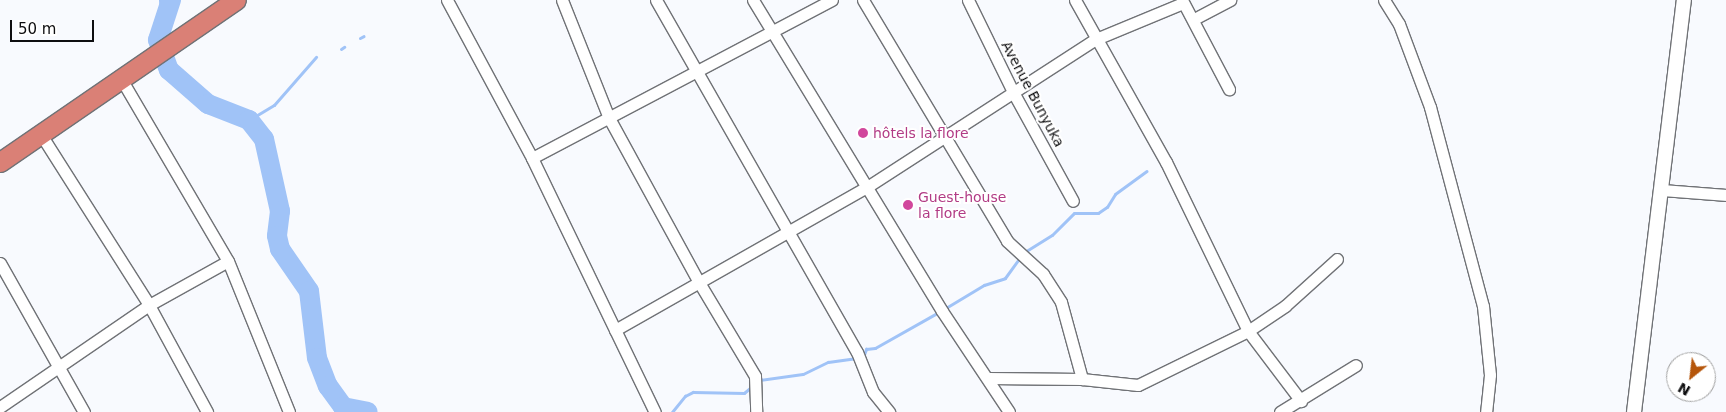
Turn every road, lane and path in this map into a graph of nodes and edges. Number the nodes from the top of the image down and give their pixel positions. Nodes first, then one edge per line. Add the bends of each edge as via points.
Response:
1 (236, 0) edge
2 (448, 0) edge
3 (562, 0) edge
4 (656, 0) edge
5 (753, 0) edge
6 (832, 0) edge
7 (863, 0) edge
8 (968, 0) edge
9 (1075, 0) edge
10 (1230, 0) edge
11 (1384, 0) edge
12 (1684, 0) edge
13 (1182, 1) edge
14 (1194, 19) junction
15 (772, 32) junction
16 (1096, 39) junction
17 (695, 72) junction
18 (120, 77) junction
19 (1229, 89) dead end
20 (1013, 92) junction
21 (609, 118) junction
22 (40, 133) junction
23 (944, 136) junction
24 (532, 158) junction
25 (0, 162) edge
26 (867, 187) junction
27 (1662, 190) junction
28 (1726, 195) edge
29 (1073, 201) dead end
30 (790, 232) junction
31 (1337, 260) dead end
32 (228, 262) junction
33 (0, 263) edge
34 (700, 284) junction
35 (149, 305) junction
36 (615, 330) junction
37 (1248, 330) junction
38 (1356, 365) dead end
39 (59, 366) junction
40 (988, 378) junction
41 (1082, 379) junction
42 (1301, 401) junction
43 (0, 407) edge
44 (84, 412) edge
45 (207, 412) edge
46 (289, 412) edge
47 (655, 412) edge
48 (756, 412) edge
49 (889, 412) edge
50 (1010, 412) edge
51 (1280, 412) edge
52 (1486, 412) edge
53 (1634, 412) edge

1 - 18 highway
2 - 24 street
3 - 21 street
4 - 17 street
5 - 15 street
6 - 15 street
7 - 23 street
8 - 20 street, Avenue Bunyuka
9 - 16 street
10 - 14 street
11 - 52 street via 1399,24 1430,107 1483,306 1490,375
12 - 27 street
13 - 14 street
13 - 16 street
14 - 19 street
15 - 17 street
15 - 26 street
16 - 20 street
16 - 37 street via 1166,162
17 - 21 street
17 - 30 street
18 - 22 highway
18 - 32 street
20 - 23 street
20 - 29 street, Avenue Bunyuka
21 - 24 street
21 - 34 street
22 - 25 highway
22 - 35 street
23 - 26 street
23 - 41 street via 1007,241 1043,274 1061,302
24 - 36 street
26 - 30 street
26 - 40 street via 942,311
27 - 28 street
27 - 53 street
30 - 34 street
30 - 49 street via 858,357 873,392
31 - 37 street via 1285,306
32 - 35 street
32 - 46 street
33 - 39 street
34 - 36 street
34 - 48 street via 755,376 758,388
35 - 39 street
35 - 45 street
36 - 47 street
37 - 41 street via 1138,385
37 - 42 street
38 - 42 street
39 - 43 street
39 - 44 street
40 - 41 street
40 - 50 street
42 - 51 street

